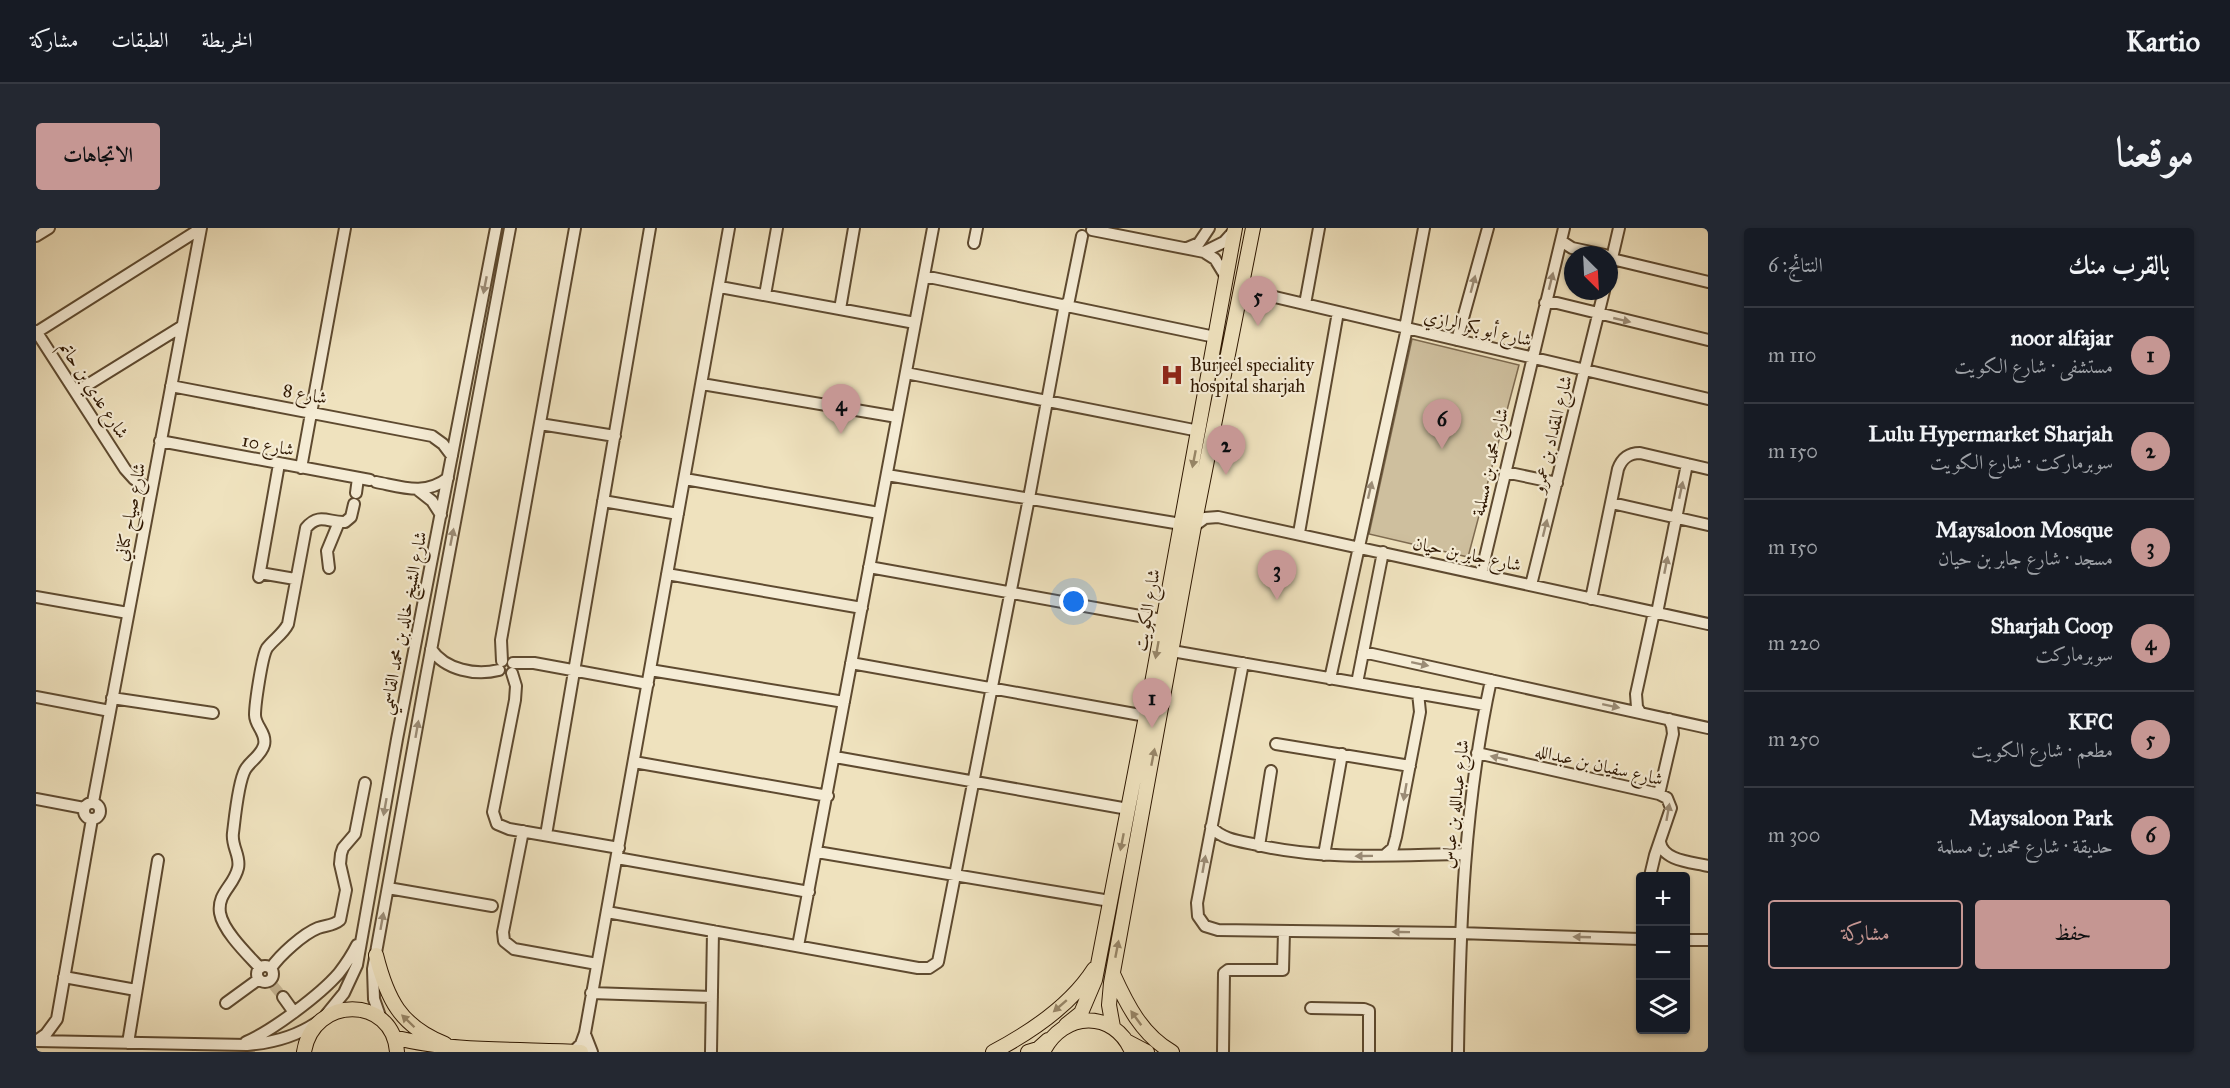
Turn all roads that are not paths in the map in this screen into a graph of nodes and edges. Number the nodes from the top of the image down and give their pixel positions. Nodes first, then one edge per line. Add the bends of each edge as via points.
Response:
1 (49, 228) edge
2 (345, 228) edge
3 (496, 228) edge
4 (510, 228) edge
5 (575, 228) edge
6 (650, 228) edge
7 (777, 228) edge
8 (854, 228) edge
9 (933, 228) edge
10 (977, 228) edge
11 (1209, 228) edge
12 (1253, 228) edge
13 (1319, 228) edge
14 (1424, 228) edge
15 (1488, 228) edge
16 (1564, 228) edge
17 (1619, 228) edge
18 (200, 229) edge
19 (726, 229) edge
20 (1239, 229) edge
21 (1085, 230) edge
22 (36, 236) edge
23 (1561, 241) junction
24 (974, 243) dead end
25 (1571, 246) edge
26 (1613, 246) edge
27 (1187, 248) junction
28 (1249, 251) junction
29 (1204, 252) junction
30 (1618, 259) edge
31 (924, 276) junction
32 (1226, 277) junction
33 (1708, 282) edge
34 (720, 287) junction
35 (1242, 289) junction
36 (765, 295) junction
37 (1602, 300) edge
38 (1305, 303) junction
39 (1545, 303) junction
40 (1066, 305) junction
41 (840, 309) junction
42 (1338, 312) junction
43 (1599, 314) junction
44 (915, 323) junction
45 (182, 327) junction
46 (1406, 328) junction
47 (37, 331) edge
48 (1215, 337) junction
49 (1457, 340) junction
50 (1708, 340) edge
51 (1532, 358) junction
52 (1585, 370) junction
53 (906, 373) junction
54 (702, 384) junction
55 (171, 386) junction
56 (76, 392) junction
57 (1708, 399) edge
58 (1047, 401) junction
59 (312, 412) junction
60 (897, 417) junction
61 (458, 424) junction
62 (540, 424) junction
63 (1199, 431) junction
64 (432, 436) junction
65 (615, 436) junction
66 (160, 441) junction
67 (452, 456) junction
68 (279, 464) junction
69 (1687, 464) junction
70 (301, 468) junction
71 (1708, 469) edge
72 (1505, 472) junction
73 (887, 475) junction
74 (358, 478) junction
75 (448, 478) junction
76 (685, 479) junction
77 (1557, 483) junction
78 (418, 490) junction
79 (151, 491) junction
80 (356, 493) dead end
81 (1029, 498) junction
82 (1200, 498) junction
83 (603, 501) junction
84 (1612, 503) junction
85 (354, 504) dead end
86 (314, 507) dead end
87 (879, 513) junction
88 (678, 514) junction
89 (441, 515) junction
90 (1218, 517) junction
91 (1676, 517) junction
92 (317, 519) junction
93 (339, 522) junction
94 (1188, 525) junction
95 (1708, 525) edge
96 (1299, 533) junction
97 (1358, 547) junction
98 (1383, 552) junction
99 (869, 567) junction
100 (1173, 567) junction
101 (329, 568) dead end
102 (667, 574) junction
103 (1481, 574) junction
104 (296, 579) junction
105 (1531, 585) junction
106 (1011, 593) junction
107 (36, 597) edge
108 (1591, 598) junction
109 (1181, 601) junction
110 (862, 608) junction
111 (128, 613) junction
112 (1655, 613) junction
113 (1162, 620) junction
114 (1708, 624) edge
115 (431, 649) junction
116 (1172, 651) junction
117 (1363, 652) junction
118 (851, 663) junction
119 (1242, 663) junction
120 (452, 666) junction
121 (500, 666) junction
122 (513, 668) junction
123 (650, 670) junction
124 (573, 671) junction
125 (426, 677) junction
126 (1330, 679) junction
127 (1491, 680) junction
128 (1357, 683) junction
129 (648, 684) junction
130 (993, 687) junction
131 (1418, 693) junction
132 (36, 697) edge
133 (112, 698) junction
134 (844, 702) junction
135 (1485, 705) junction
136 (110, 711) junction
137 (1640, 712) junction
138 (213, 713) dead end
139 (1146, 716) junction
140 (1669, 719) junction
141 (1708, 728) edge
142 (397, 739) junction
143 (1276, 744) dead end
144 (1477, 753) junction
145 (1342, 754) junction
146 (834, 757) junction
147 (634, 762) junction
148 (1410, 765) junction
149 (409, 771) junction
150 (1271, 771) dead end
151 (974, 782) junction
152 (364, 783) dead end
153 (1659, 794) junction
154 (828, 796) junction
155 (36, 799) edge
156 (88, 805) junction
157 (1128, 809) junction
158 (1211, 827) junction
159 (523, 831) junction
160 (546, 835) junction
161 (1660, 842) junction
162 (1258, 846) junction
163 (817, 852) junction
164 (618, 853) junction
165 (1464, 854) junction
166 (1324, 855) junction
167 (1385, 855) junction
168 (158, 860) dead end
169 (1708, 867) edge
170 (1651, 872) edge
171 (956, 875) junction
172 (388, 888) junction
173 (808, 892) junction
174 (1110, 901) junction
175 (492, 906) dead end
176 (607, 912) junction
177 (713, 931) junction
178 (1284, 931) junction
179 (1460, 933) junction
180 (363, 934) junction
181 (1636, 939) edge
182 (1690, 940) edge
183 (1708, 940) edge
184 (798, 946) junction
185 (376, 955) junction
186 (1098, 962) junction
187 (597, 964) junction
188 (1113, 973) junction
189 (266, 976) junction
190 (64, 977) junction
191 (333, 979) junction
192 (136, 990) junction
193 (344, 993) junction
194 (591, 993) junction
195 (712, 997) junction
196 (283, 998) tunnel mouth
197 (226, 1003) dead end
198 (1311, 1008) dead end
199 (293, 1011) junction
200 (57, 1019) junction
201 (381, 1019) junction
202 (321, 1020) junction
203 (280, 1022) junction
204 (1066, 1025) junction
205 (1113, 1027) junction
206 (585, 1033) junction
207 (290, 1037) junction
208 (394, 1037) junction
209 (1050, 1039) junction
210 (36, 1041) edge
211 (67, 1041) junction
212 (128, 1042) junction
213 (236, 1045) junction
214 (1130, 1047) edge
215 (458, 1050) junction
216 (304, 1052) edge
217 (397, 1052) edge
218 (573, 1052) edge
219 (581, 1052) edge
220 (592, 1052) edge
221 (711, 1052) edge
222 (993, 1052) edge
223 (1028, 1052) edge
224 (1043, 1052) edge
225 (1147, 1052) edge
226 (1172, 1052) edge
227 (1223, 1052) edge
228 (1370, 1052) edge
229 (1458, 1052) edge

1 - 22 street
2 - 59 street
3 -> 61 street, شارع الشيخ خالد بن محمد القاسمي
115 -> 4 street, شارع الشيخ خالد بن محمد القاسمي
5 - 62 street
6 - 65 street
7 - 36 street
8 - 41 street
9 - 31 street
10 - 24 street
11 - 27 street via 1198,243
12 - 28 main road, شارع الكويت
13 - 38 street
14 - 46 street
49 -> 15 street
16 - 23 street, شارع محمد بن مسلمة
17 - 26 street
18 - 45 street, شارع صياح كناني
18 - 47 street
19 - 34 street
20 - 28 main road
20 - 29 street
20 - 32 main road, شارع الكويت
21 - 27 street
21 - 40 street
23 - 25 street
39 -> 23 street, شارع محمد بن مسلمة
27 - 29 street
28 - 35 main road, شارع الكويت
29 - 32 street via 1215,259
30 - 33 street
31 - 40 street
31 - 44 street
32 - 48 main road, شارع الكويت
34 - 36 street
34 - 54 street
35 - 38 street, شارع أبو بكر الرازي
35 - 82 main road, شارع الكويت
36 - 41 street
37 - 43 street, شارع المقداد بن عمرو
38 - 42 street, شارع أبو بكر الرازي
39 - 43 street
39 - 51 street, شارع محمد بن مسلمة
40 - 48 street
40 - 58 street
41 - 44 street
42 - 46 street, شارع أبو بكر الرازي
42 - 96 street
43 -> 50 street
43 - 52 street, شارع المقداد بن عمرو
44 - 53 street
45 - 55 street, شارع صياح كناني
45 - 56 street
46 - 49 street, شارع أبو بكر الرازي
97 -> 46 street
47 - 56 street, شارع عدي بن حاتم
48 - 63 main road, شارع الكويت
49 - 51 street, شارع أبو بكر الرازي
51 - 52 street, شارع أبو بكر الرازي
51 - 72 street, شارع محمد بن مسلمة
52 - 57 street, شارع أبو بكر الرازي
52 - 77 street, شارع المقداد بن عمرو
53 - 58 street
53 - 60 street
54 - 60 street
54 - 76 street
55 - 59 street, شارع 8
55 - 66 street, شارع صياح كناني
56 - 79 street, شارع عدي بن حاتم via 125,469
58 - 63 street
58 - 81 street
59 - 64 street, شارع 8
59 - 70 street
60 - 73 street
61 - 64 street
61 - 67 street, شارع الشيخ خالد بن محمد القاسمي
62 - 65 street
62 - 121 street via 501,640
63 -> 94 main road, شارع الكويت
64 - 67 street
65 - 83 street
66 - 68 street, شارع 10
66 - 79 street, شارع صياح كناني
67 - 75 street, شارع الشيخ خالد بن محمد القاسمي
68 - 70 street, شارع 10
68 - 104 street via 259,575
69 - 71 street
69 - 84 street via 1640,453 1629,455 1618,469
91 -> 69 street
70 - 74 street, شارع 10
72 - 77 street
72 - 103 street, شارع محمد بن مسلمة
73 - 81 street
73 - 87 street
74 - 78 street, شارع 10
74 - 80 street
75 - 78 street via 434,487
75 - 89 street, شارع الشيخ خالد بن محمد القاسمي
76 - 87 street
76 - 88 street
105 -> 77 street, شارع المقداد بن عمرو
78 - 89 street
79 - 111 street, شارع صياح كناني
81 - 94 street
81 - 106 street
82 - 90 street
82 - 94 main road, شارع الكويت
83 - 88 street
83 - 124 street
84 - 91 street
84 - 108 street
85 - 93 street via 349,520
86 - 92 street
87 - 99 street
88 - 102 street
89 - 142 street, شارع الشيخ خالد بن محمد القاسمي
90 - 94 street
90 - 96 street, شارع جابر بن حيان
91 - 95 street
112 -> 91 street
92 - 93 street
92 - 104 street via 304,532
93 - 101 street via 327,551
94 - 100 main road, شارع الكويت
94 - 109 main road, شارع الكويت
96 - 97 street, شارع جابر بن حيان
97 - 98 street, شارع جابر بن حيان
97 - 126 street
98 - 103 street, شارع جابر بن حيان
98 - 117 street
99 - 106 street
99 - 110 street
100 - 109 main road via 1173,603
100 - 113 main road, شارع الكويت
102 - 110 street
102 - 123 street
103 - 105 street, شارع جابر بن حيان
104 - 189 street via 288,624 264,657 255,716 264,745 243,774 232,837 239,865 222,892 220,907 225,926
105 - 108 street, شارع جابر بن حيان
106 - 113 street
106 - 130 street
107 - 111 street
108 - 112 street, شارع جابر بن حيان
109 - 116 main road, شارع الكويت
110 - 118 street
111 - 133 street, شارع صياح كناني
112 - 114 street, شارع جابر بن حيان
112 - 137 street via 1636,694
113 -> 139 main road, شارع الكويت
115 - 120 street via 442,662
115 - 125 street, شارع الشيخ خالد بن محمد القاسمي
116 - 119 street
188 -> 116 main road, شارع الكويت
117 -> 127 street
117 - 128 street
118 - 130 street
118 - 134 street
119 - 126 street
119 - 158 street
120 - 121 street via 475,672
120 - 125 street
121 - 122 street via 508,659
122 - 124 street via 534,663
122 - 159 street via 515,700 493,812 502,827
123 - 129 street
123 - 134 street
124 - 129 street
124 - 160 street
149 -> 125 street, شارع الشيخ خالد بن محمد القاسمي
126 - 128 street
127 - 135 street, شارع عبدالله بن عباس
127 -> 137 street
128 - 131 street
129 - 147 street
130 - 139 street
130 - 151 street
131 - 135 street
131 - 148 street via 1420,712
132 - 136 street
133 - 136 street, شارع صياح كناني
133 - 138 street
134 - 146 street
135 - 144 street, شارع عبدالله بن عباس
136 - 156 street, شارع صياح كناني
137 - 140 street
139 - 157 main road, شارع الكويت
140 - 141 street
140 - 153 street via 1672,734
142 - 149 street via 397,768
142 -> 180 street, شارع الشيخ خالد بن محمد القاسمي
143 - 145 street
153 -> 144 street, شارع سفيان بن عبدالله
144 - 165 street, شارع عبدالله بن عباس
145 - 148 street
145 - 166 street
146 - 151 street
146 - 154 street
147 - 154 street
147 - 164 street
148 -> 167 street via 1395,843
149 - 172 street, شارع الشيخ خالد بن محمد القاسمي
150 - 162 street
151 - 157 street
151 - 171 street
152 - 189 street via 355,834 341,854 346,890 340,920 309,933 278,959
161 -> 153 street, شارع سفيان بن عبدالله via 1671,808 1667,798
154 - 163 street
155 - 156 street
156 - 190 street, شارع صياح كناني via 100,810 92,819
157 -> 174 main road, شارع الكويت
158 - 162 street via 1227,838
178 -> 158 street via 1211,929 1200,921 1197,903
159 - 160 street
159 - 187 street via 504,941 514,950
160 - 164 street
161 - 169 street via 1667,855
161 - 170 street, شارع سفيان بن عبدالله
162 - 166 street
163 - 171 street
163 - 173 street
164 - 173 street
164 - 176 street
165 - 167 street
165 - 179 street, شارع عبدالله بن عباس
167 -> 166 street
168 - 192 street
171 - 174 street
171 - 184 street via 940,957 934,966 918,968
172 - 175 street
185 -> 172 street, شارع الشيخ خالد بن محمد القاسمي
173 - 184 street
174 - 186 main road, شارع الكويت
176 - 177 street
176 - 187 street
177 - 184 street
177 - 195 street
179 -> 178 street
178 - 227 street via 1283,970 1224,973
181 -> 179 street
179 - 229 street, شارع عبدالله بن عباس
180 - 191 street
180 - 193 street, شارع الشيخ خالد بن محمد القاسمي via 357,965
182 - 183 street
185 - 201 street, شارع الشيخ خالد بن محمد القاسمي via 372,984
215 -> 185 main road via 419,1031 400,1013 386,990
186 - 204 main road, شارع الكويت via 1081,1013
186 -> 222 main road via 1054,1011
187 - 194 street
188 - 205 main road, شارع الكويت via 1109,1005
226 -> 188 main road via 1138,1022
189 - 197 street
190 - 192 street
190 - 200 street
191 - 193 street
191 - 199 street
192 - 212 street
193 - 202 street, شارع الشيخ خالد بن محمد القاسمي
194 - 195 street
194 - 206 street
195 - 221 street
196 - 199 street
198 - 228 street via 1369,1011
199 - 203 street
200 - 210 street
200 - 211 street
201 - 202 main road via 353,1008
201 - 208 main road
202 - 207 street
202 - 216 main road via 310,1032
203 - 207 street
203 - 213 street via 254,1039
204 - 205 main road via 1082,1020
204 - 209 main road, شارع الكويت
205 - 214 main road
206 - 218 street
206 - 220 street
207 - 213 street
208 - 215 main road via 416,1045
208 - 217 main road
209 - 223 main road
209 - 224 main road
210 - 211 street
211 - 212 street
212 - 213 street
214 - 225 main road
215 - 218 main road
218 - 219 main road

